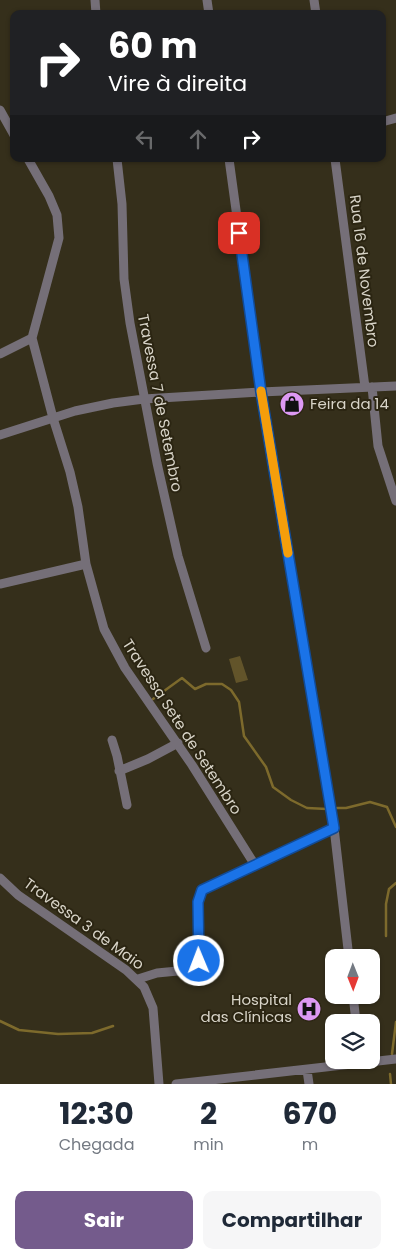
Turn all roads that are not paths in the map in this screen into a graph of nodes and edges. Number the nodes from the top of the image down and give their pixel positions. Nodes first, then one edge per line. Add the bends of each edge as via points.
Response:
1 (0, 110) edge
2 (10, 128) edge
3 (30, 162) edge
4 (117, 162) edge
5 (229, 162) edge
6 (336, 162) edge
7 (32, 338) junction
8 (0, 354) edge
9 (396, 386) edge
10 (369, 387) junction
11 (261, 392) junction
12 (144, 399) junction
13 (53, 418) junction
14 (0, 435) edge
15 (396, 501) edge
16 (86, 564) junction
17 (0, 584) edge
18 (206, 648) dead end
19 (112, 740) dead end
20 (178, 743) junction
21 (119, 771) junction
22 (127, 805) dead end
23 (334, 828) junction
24 (255, 865) junction
25 (0, 878) edge
26 (348, 949) edge
27 (138, 979) junction
28 (396, 1059) edge
29 (380, 1060) edge
30 (325, 1067) edge
31 (307, 1070) junction
32 (159, 1084) edge
33 (176, 1084) edge
34 (309, 1084) edge

1 - 2 street
3 - 7 street via 55,210 59,238
4 - 12 street, Travessa 7 de Setembro via 125,286
5 - 11 street
6 - 10 street, Rua 16 de Novembro
7 - 8 street
7 - 13 street, Travessa Sete de Setembro
9 - 10 street
10 - 11 street
10 - 15 street, Rua 16 de Novembro via 378,446
11 - 12 street
11 - 23 street
12 - 13 street via 97,406
12 - 18 street, Travessa 7 de Setembro via 178,556
13 - 14 street
13 - 16 street, Travessa Sete de Setembro via 74,489
16 - 17 street
16 - 20 street, Travessa Sete de Setembro via 96,606 112,647
19 - 21 street
20 - 21 street
20 - 24 street, Travessa Sete de Setembro
21 - 22 street
23 - 24 street
23 - 26 street
24 - 27 street via 202,890 198,902 198,964 188,970 157,973
25 - 27 street, Travessa 3 de Maio via 18,895
27 - 32 street, Travessa 3 de Maio via 153,1008
28 - 29 street
30 - 31 street
31 - 33 street
31 - 34 street

